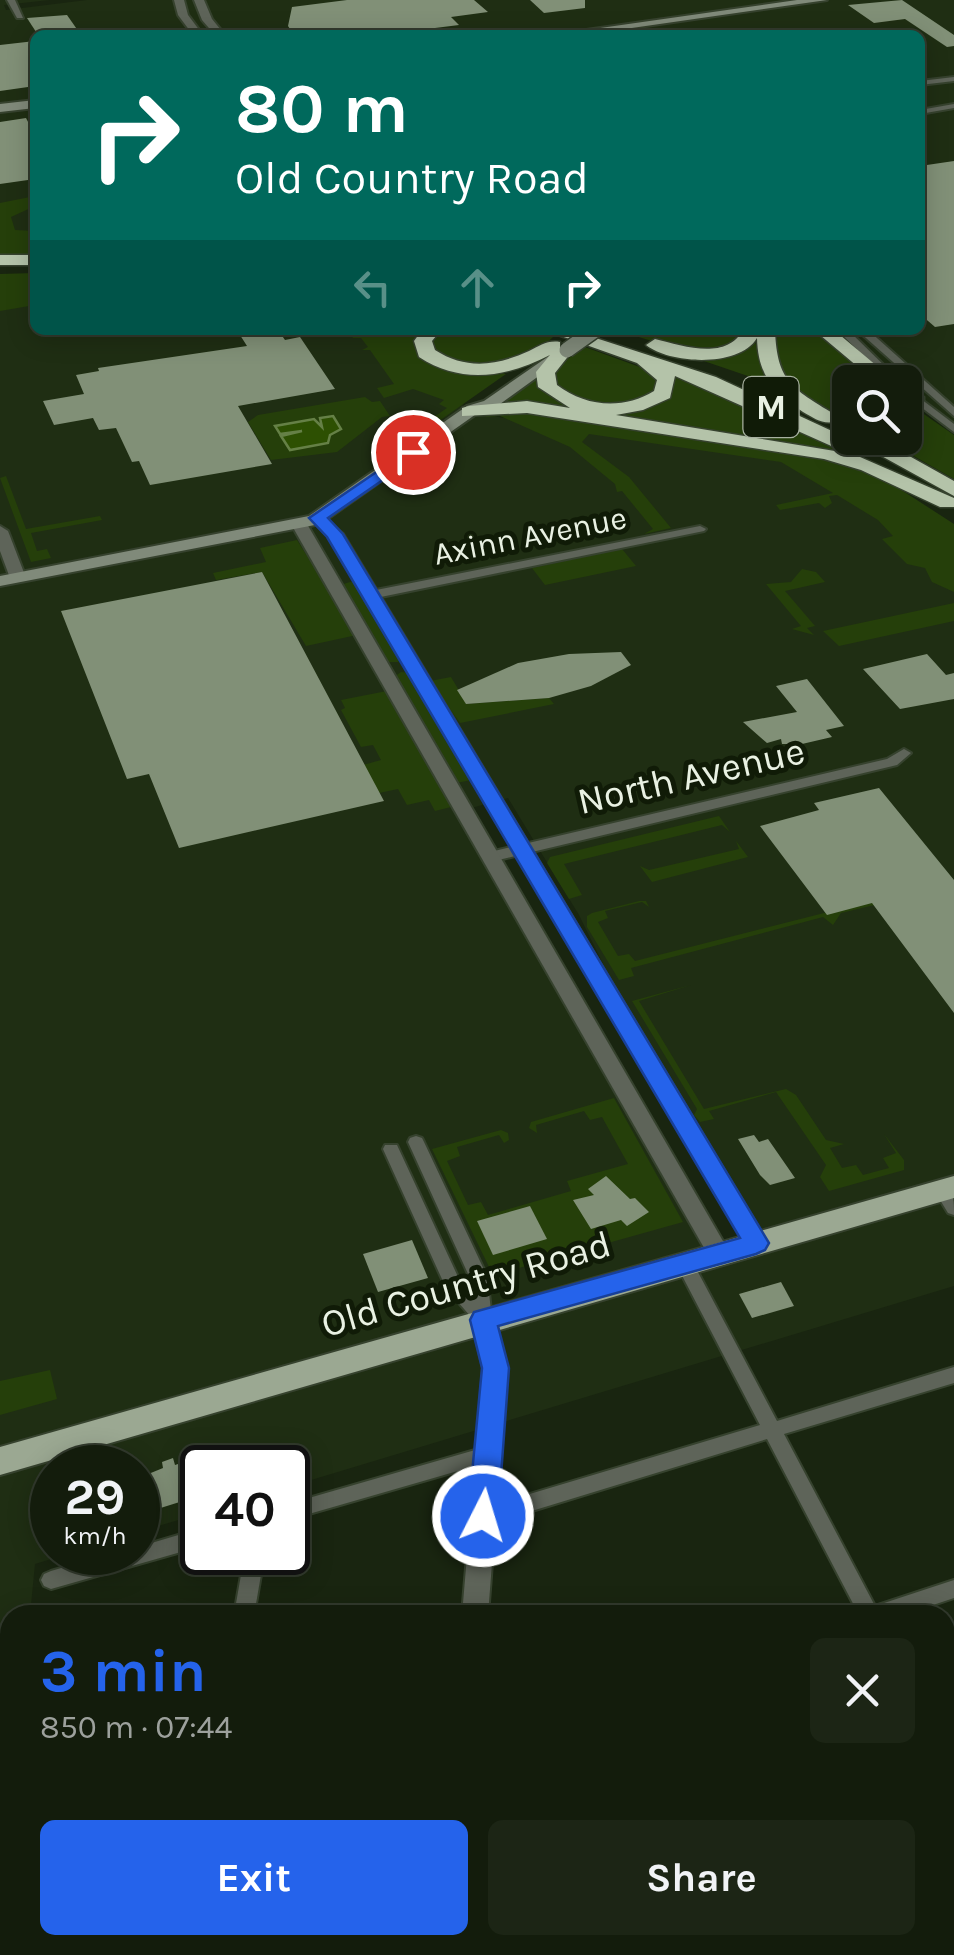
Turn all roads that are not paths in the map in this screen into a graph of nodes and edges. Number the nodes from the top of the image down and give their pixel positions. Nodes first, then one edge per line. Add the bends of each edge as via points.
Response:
1 (11, 0) edge
2 (180, 0) edge
3 (199, 0) edge
4 (822, 0) edge
5 (20, 16) dead end
6 (194, 30) edge
7 (216, 30) edge
8 (596, 30) edge
9 (954, 79) edge
10 (925, 84) edge
11 (30, 105) edge
12 (954, 106) edge
13 (0, 108) edge
14 (925, 108) edge
15 (0, 260) edge
16 (30, 260) edge
17 (0, 268) edge
18 (30, 268) edge
19 (428, 335) edge
20 (604, 335) edge
21 (749, 335) edge
22 (767, 335) edge
23 (830, 335) edge
24 (847, 335) edge
25 (868, 335) edge
26 (560, 339) edge
27 (624, 345) junction
28 (867, 365) edge
29 (878, 365) edge
30 (922, 405) edge
31 (471, 410) junction
32 (954, 413) edge
33 (832, 420) edge
34 (832, 422) edge
35 (954, 429) edge
36 (888, 455) edge
37 (952, 501) edge
38 (318, 518) junction
39 (298, 524) junction
40 (700, 530) dead end
41 (0, 531) edge
42 (358, 573) junction
43 (329, 578) junction
44 (9, 580) edge
45 (372, 596) junction
46 (413, 665) junction
47 (383, 671) junction
48 (904, 754) dead end
49 (522, 850) junction
50 (490, 857) junction
51 (416, 1142) dead end
52 (391, 1149) dead end
53 (950, 1195) edge
54 (756, 1243) junction
55 (720, 1254) junction
56 (685, 1264) junction
57 (483, 1320) junction
58 (954, 1376) edge
59 (772, 1430) junction
60 (488, 1454) junction
61 (0, 1461) edge
62 (310, 1506) edge
63 (483, 1516) junction
64 (180, 1542) edge
65 (251, 1575) edge
66 (51, 1580) dead end
67 (954, 1589) edge
68 (246, 1605) edge
69 (476, 1605) edge
70 (867, 1605) edge
71 (904, 1605) edge

1 - 5 street
2 - 6 street
3 - 7 street
4 - 8 main road
9 - 10 street
11 - 13 main road
12 - 14 street
15 - 16 highway
17 - 18 highway
19 - 26 highway via 426,353 463,368 512,366
20 - 27 highway, M
21 - 27 highway via 741,346 705,354
22 - 33 highway via 773,379
23 - 28 highway
24 - 29 street
25 - 32 street
26 - 27 highway, M
26 - 27 highway via 544,375 551,390 577,404 620,409 652,402 668,385
26 - 31 main road via 490,404
27 - 34 highway, M via 726,375
27 - 37 highway, M via 800,420
30 - 35 street
31 - 37 highway via 527,407 827,453
31 - 38 main road
36 - 37 highway
38 - 39 main road
38 - 42 street
39 - 43 street
39 - 44 main road
40 - 45 street, Axinn Avenue
41 - 44 street
42 - 43 street
42 - 45 street
43 - 47 street
45 - 46 street
46 - 47 street
46 - 49 street
47 - 50 street
48 - 49 street, North Avenue
49 - 50 street, North Avenue
49 - 54 street
50 - 55 street
51 - 57 street via 478,1276
52 - 57 street via 452,1283
53 - 54 main road, Old Country Road
54 - 55 main road, Old Country Road
55 - 56 main road, Old Country Road
56 - 57 main road, Old Country Road
56 - 59 street
57 - 60 street via 495,1361
57 - 61 main road, Old Country Road
58 - 59 street
59 - 63 street
59 - 70 street
60 - 62 street
60 - 63 street
63 - 69 street
64 - 66 street
65 - 68 street
67 - 71 street

